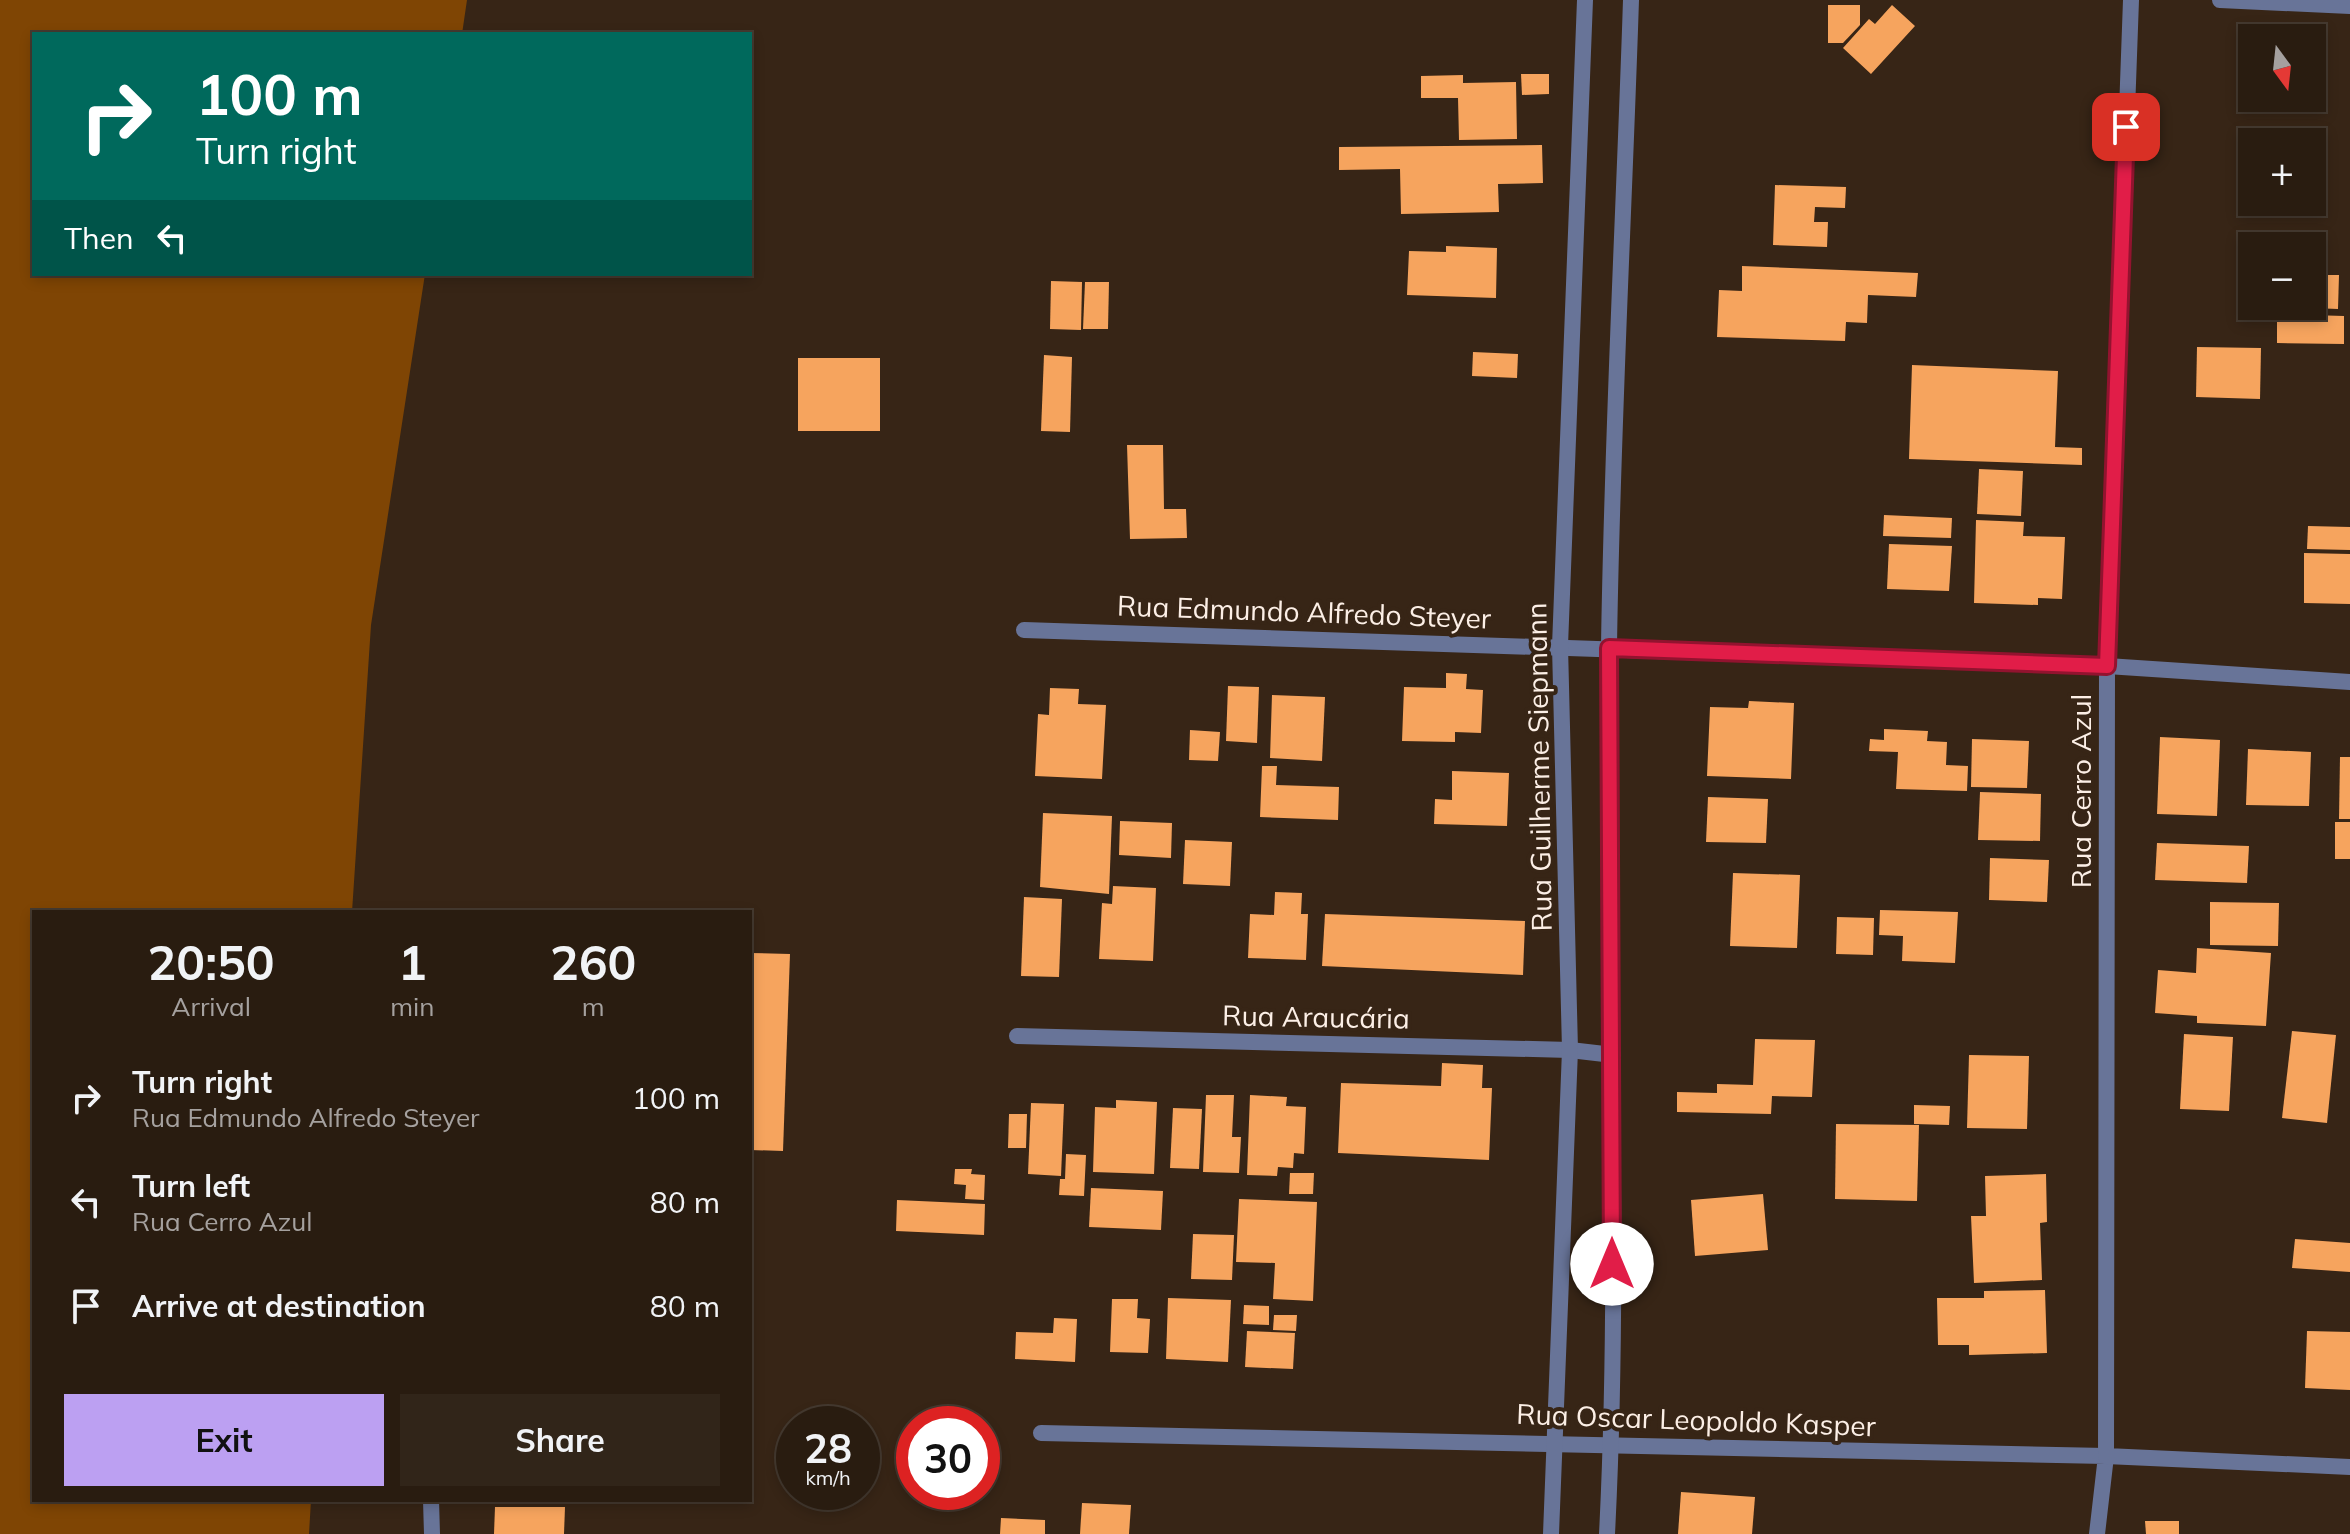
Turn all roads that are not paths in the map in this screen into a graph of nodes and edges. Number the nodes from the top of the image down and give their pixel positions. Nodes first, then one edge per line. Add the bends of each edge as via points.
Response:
1 (1585, 0) edge
2 (1631, 0) edge
3 (2131, 0) edge
4 (2220, 0) edge
5 (2350, 6) edge
6 (1024, 630) dead end
7 (1560, 646) junction
8 (1609, 648) junction
9 (2107, 666) junction
10 (2350, 682) edge
11 (1017, 1036) dead end
12 (1570, 1050) junction
13 (1613, 1055) junction
14 (1041, 1433) dead end
15 (1556, 1441) junction
16 (1611, 1444) junction
17 (2106, 1456) junction
18 (2350, 1467) edge
19 (431, 1502) edge
20 (432, 1534) edge
21 (1551, 1534) edge
22 (1607, 1534) edge
23 (2097, 1534) edge

1 - 7 street, Rua Guilherme Siepmann
2 - 8 street
3 - 9 street, Rua Cerro Azul
4 - 5 street
6 - 7 street, Rua Edmundo Alfredo Steyer
7 - 8 street, Rua Edmundo Alfredo Steyer
7 - 12 street, Rua Guilherme Siepmann
8 - 9 street, Rua Edmundo Alfredo Steyer
8 - 13 street
9 - 10 street, Rua Edmundo Alfredo Steyer
9 - 17 street, Rua Cerro Azul
11 - 12 street, Rua Araucária
12 - 13 street, Rua Araucária
12 - 15 street, Rua Guilherme Siepmann
13 - 16 street
14 - 15 street, Rua Oscar Leopoldo Kasper
15 - 16 street, Rua Oscar Leopoldo Kasper
15 - 21 street, Rua Guilherme Siepmann
16 - 17 street, Rua Oscar Leopoldo Kasper
16 - 22 street
17 - 18 street, Rua Oscar Leopoldo Kasper
17 - 23 street, Rua Cerro Azul
19 - 20 street

